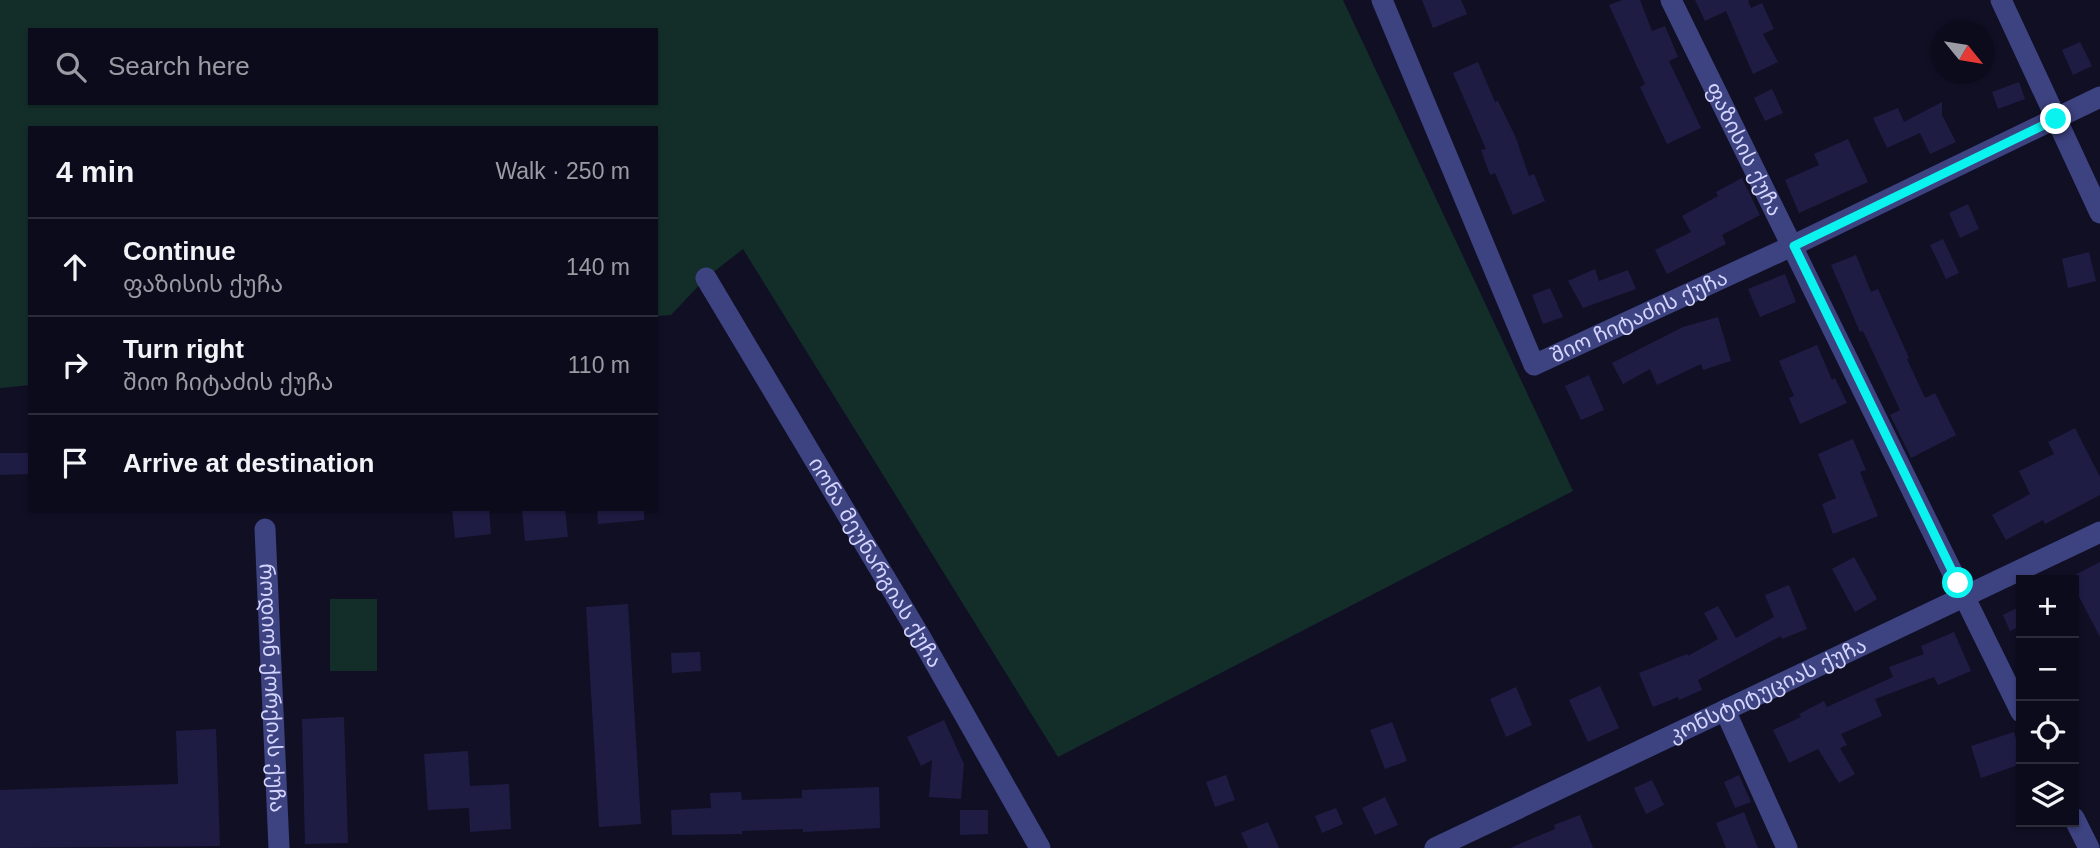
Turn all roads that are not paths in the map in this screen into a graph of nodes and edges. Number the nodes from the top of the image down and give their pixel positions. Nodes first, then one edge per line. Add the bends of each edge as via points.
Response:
1 (1382, 0) edge
2 (1671, 0) edge
3 (2001, 0) edge
4 (2100, 97) edge
5 (2056, 119) junction
6 (2100, 213) edge
7 (1794, 246) junction
8 (706, 278) dead end
9 (265, 529) dead end
10 (2100, 532) edge
11 (1964, 596) junction
12 (2016, 702) edge
13 (1725, 710) junction
14 (2078, 827) edge
15 (1468, 841) edge
16 (279, 848) edge
17 (1040, 848) edge
18 (1435, 848) edge
19 (1787, 848) edge
20 (2088, 848) edge

1 - 7 street, შიო ჩიტაძის ქუჩა via 1534,365
2 - 7 street, ფაზისის ქუჩა
3 - 5 street
4 - 5 street, შიო ჩიტაძის ქუჩა
5 - 6 street
5 - 7 street, შიო ჩიტაძის ქუჩა
7 - 11 street, ფაზისის ქუჩა
8 - 17 street, იონა მეუნარგიას ქუჩა
9 - 16 street, როდიონ ქორქიას ქუჩა
10 - 11 street, კონსტიტუციას ქუჩა
11 - 12 street, ფაზისის ქუჩა
11 - 13 street, კონსტიტუციას ქუჩა
13 - 15 street, კონსტიტუციას ქუჩა
13 - 19 street
14 - 20 street
15 - 18 street, კონსტიტუციას ქუჩა

